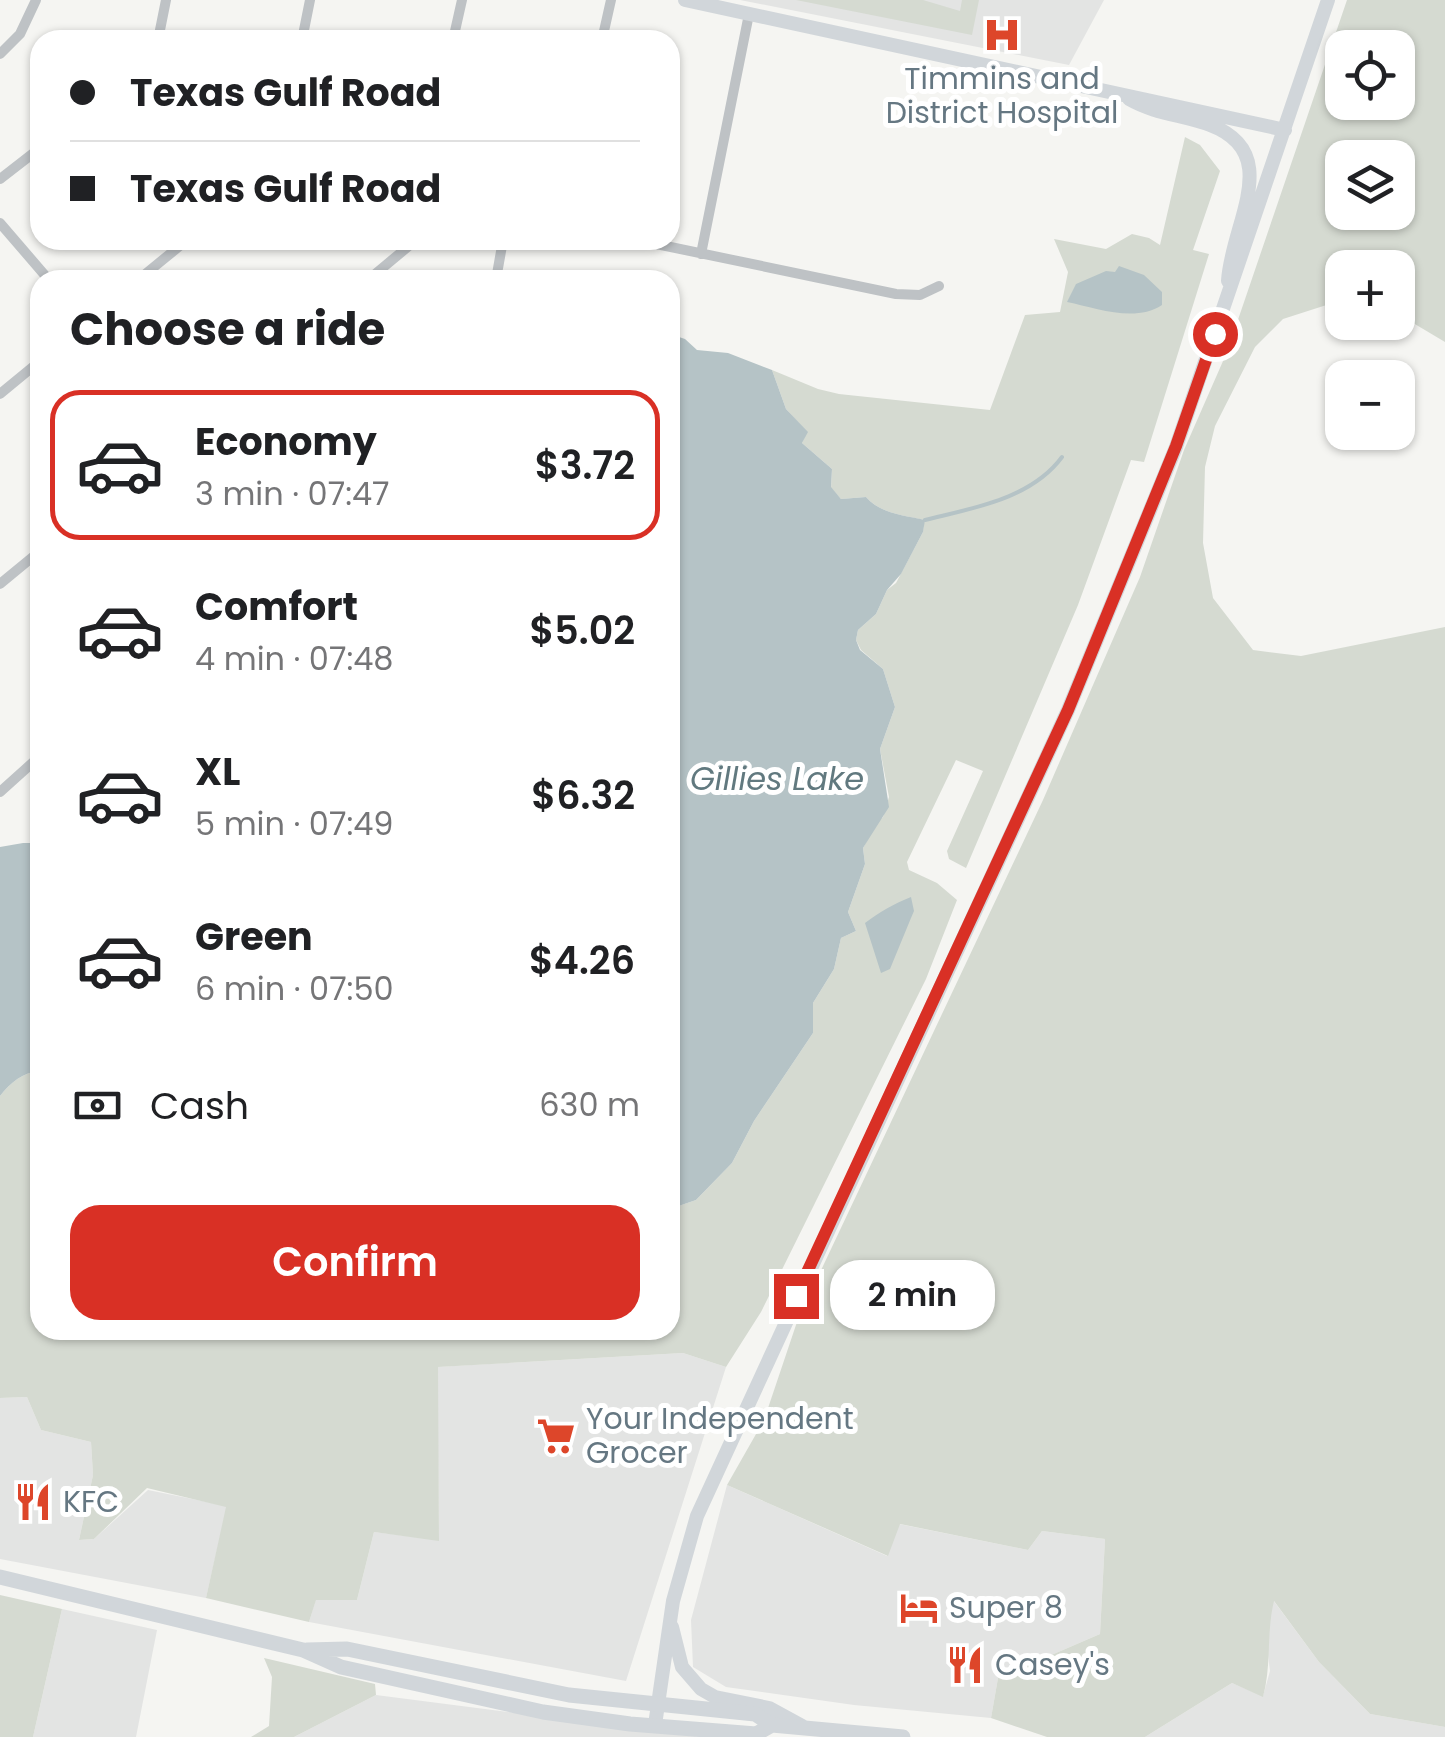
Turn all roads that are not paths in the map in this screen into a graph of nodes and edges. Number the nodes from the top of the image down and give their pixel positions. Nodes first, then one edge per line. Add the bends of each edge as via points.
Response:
1 (36, 0) edge
2 (166, 0) edge
3 (310, 0) edge
4 (462, 0) edge
5 (611, 0) edge
6 (685, 0) edge
7 (1328, 0) edge
8 (750, 14) junction
9 (160, 30) edge
10 (304, 30) edge
11 (455, 30) edge
12 (604, 30) edge
13 (0, 54) edge
14 (1119, 93) junction
15 (1285, 130) junction
16 (30, 156) edge
17 (0, 179) edge
18 (0, 223) edge
19 (680, 249) edge
20 (175, 250) edge
21 (400, 250) edge
22 (701, 254) junction
23 (40, 270) edge
24 (150, 270) edge
25 (379, 270) edge
26 (938, 286) dead end
27 (1228, 296) junction
28 (30, 369) edge
29 (0, 394) edge
30 (30, 559) edge
31 (0, 584) edge
32 (30, 765) edge
33 (0, 792) edge
34 (0, 1577) edge
35 (670, 1622) junction
36 (302, 1650) junction
37 (657, 1706) junction
38 (772, 1724) junction
39 (655, 1725) junction
40 (802, 1726) junction
41 (902, 1737) edge

1 - 13 street via 20,34
2 - 9 street
3 - 10 street
4 - 11 street
5 - 12 street
6 - 8 main road
7 - 15 main road
8 - 14 main road
8 - 22 street
14 - 15 main road
14 - 27 main road via 1146,109 1221,130 1248,157 1251,180 1230,256
15 - 27 main road
16 - 17 street
18 - 23 street
19 - 22 street
20 - 24 street
21 - 25 street
22 - 26 street via 896,294 920,295
27 - 35 main road via 1176,446 1068,710 697,1516
28 - 29 street
30 - 31 street
32 - 33 street
34 - 36 main road
35 - 37 main road
35 - 40 main road via 682,1667 702,1689 714,1698 769,1708
36 - 37 main road via 347,1649 569,1695
36 - 39 main road via 341,1667 543,1712
37 - 38 main road via 756,1714
37 - 39 main road
38 - 39 main road via 756,1734
38 - 40 main road
40 - 41 main road

